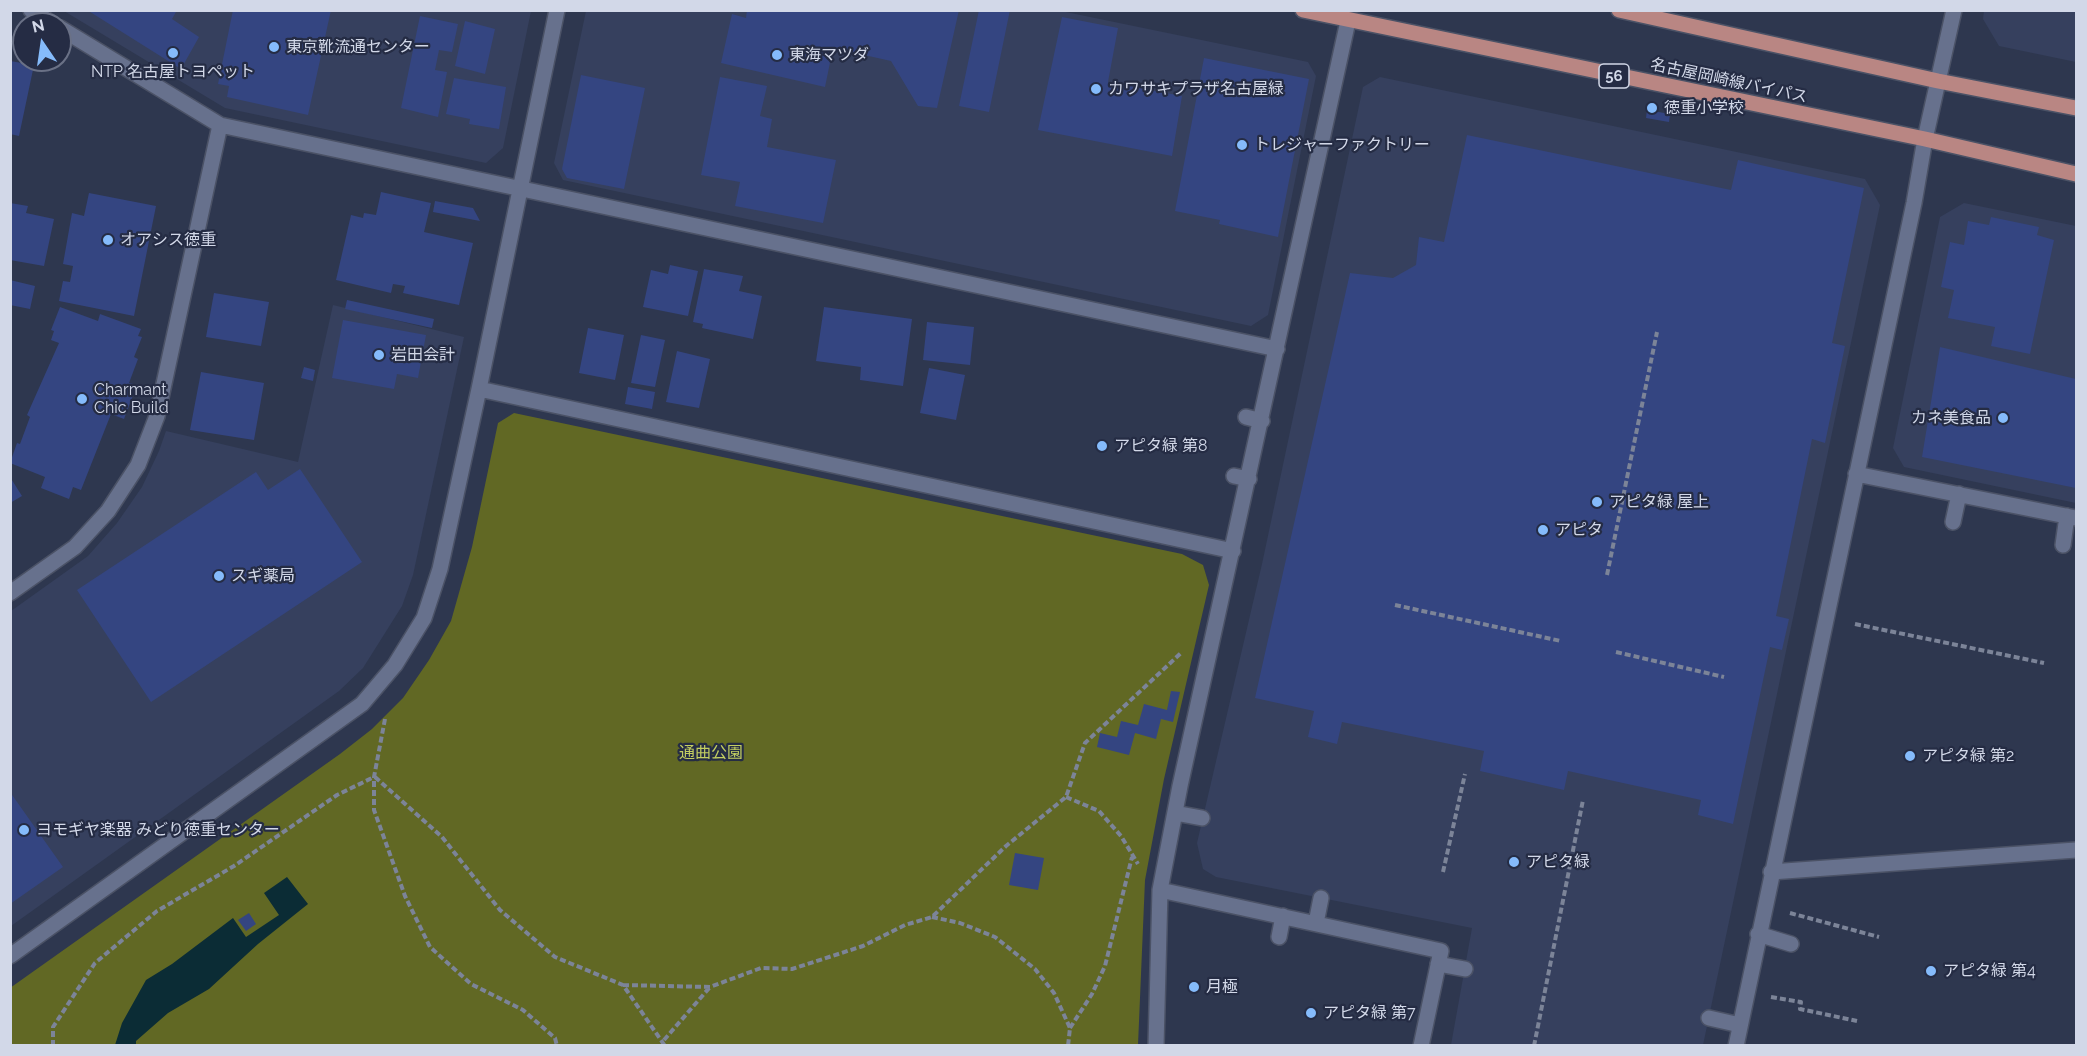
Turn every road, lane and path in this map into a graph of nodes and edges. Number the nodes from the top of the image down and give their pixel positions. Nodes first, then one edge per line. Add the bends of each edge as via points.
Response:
1 (557, 10) edge
2 (1303, 10) edge
3 (1619, 10) edge
4 (1954, 10) edge
5 (1348, 21) junction
6 (72, 35) edge
7 (1938, 81) junction
8 (2076, 108) edge
9 (220, 125) junction
10 (1925, 139) junction
11 (2076, 174) edge
12 (519, 188) junction
13 (1657, 332) dead end
14 (1277, 349) junction
15 (479, 389) junction
16 (1245, 417) dead end
17 (1262, 421) junction
18 (1856, 474) junction
19 (1959, 494) junction
20 (2072, 517) edge
21 (1953, 522) dead end
22 (2063, 545) dead end
23 (1233, 551) junction
24 (1607, 575) dead end
25 (10, 593) edge
26 (1395, 605) dead end
27 (1855, 624) dead end
28 (1561, 641) dead end
29 (1185, 649) dead end
30 (1616, 652) dead end
31 (2044, 663) dead end
32 (1724, 677) dead end
33 (1465, 774) dead end
34 (374, 777) junction
35 (1066, 797) junction
36 (1583, 800) dead end
37 (1175, 813) junction
38 (1202, 818) dead end
39 (2076, 850) edge
40 (1132, 857) junction
41 (1443, 872) dead end
42 (1771, 872) junction
43 (1160, 890) junction
44 (1322, 898) dead end
45 (1789, 913) dead end
46 (1283, 916) junction
47 (932, 917) junction
48 (1316, 923) junction
49 (1758, 934) junction
50 (1879, 936) dead end
51 (1279, 937) dead end
52 (1791, 944) dead end
53 (10, 957) edge
54 (1438, 964) junction
55 (1465, 969) dead end
56 (623, 985) junction
57 (710, 987) junction
58 (1779, 999) dead end
59 (1709, 1018) dead end
60 (1857, 1021) dead end
61 (1740, 1025) junction
62 (1071, 1028) junction
63 (665, 1043) edge
64 (53, 1046) edge
65 (557, 1046) edge
66 (1068, 1046) edge
67 (1156, 1046) edge
68 (1421, 1046) edge
69 (1534, 1046) edge
70 (1736, 1046) edge

1 - 12 street
2 - 5 main road, 名古屋岡崎線バイパス / 56
3 - 7 main road
4 - 7 street
5 - 10 main road, 名古屋岡崎線バイパス / 56
5 - 14 street
6 - 9 street
7 - 8 main road
7 - 10 street
9 - 12 street
9 - 25 street via 157,416 138,465 108,511 75,547
10 - 11 main road, 名古屋岡崎線バイパス / 56
10 - 18 street
12 - 14 street
12 - 15 street
13 - 24 path
14 - 17 street
15 - 23 street
15 - 53 street via 440,570 424,618 395,665 354,710
16 - 17 street
17 - 23 street via 1241,477
18 - 19 street
18 - 42 street
19 - 20 street
19 - 21 street
20 - 22 street
23 - 37 street
26 - 28 path
27 - 31 path
29 - 35 path via 1085,742
30 - 32 path
33 - 41 path
34 - 56 path via 442,837 500,910 555,957
34 - 64 path via 337,795 234,866 157,911 95,963 53,1027
34 - 65 path via 374,810 389,856 430,947 471,984 523,1010 555,1038
35 - 40 path via 1099,811 1121,836
35 - 47 path via 1006,846
36 - 69 path
37 - 38 street
37 - 43 street
39 - 42 street via 1927,854
40 - 43 path
40 - 62 path via 1105,966
42 - 49 street
43 - 46 street
43 - 67 street
44 - 48 street
45 - 50 path
46 - 48 street
46 - 51 street
47 - 57 path via 863,946 792,969 761,968
47 - 62 path via 995,937 1017,952 1054,993
48 - 54 street via 1440,951
49 - 52 street
49 - 61 street
54 - 55 street
54 - 68 street
56 - 57 path
56 - 63 path
57 - 63 path
58 - 60 path via 1801,1002 1800,1009
59 - 61 street
61 - 70 street
62 - 66 path

